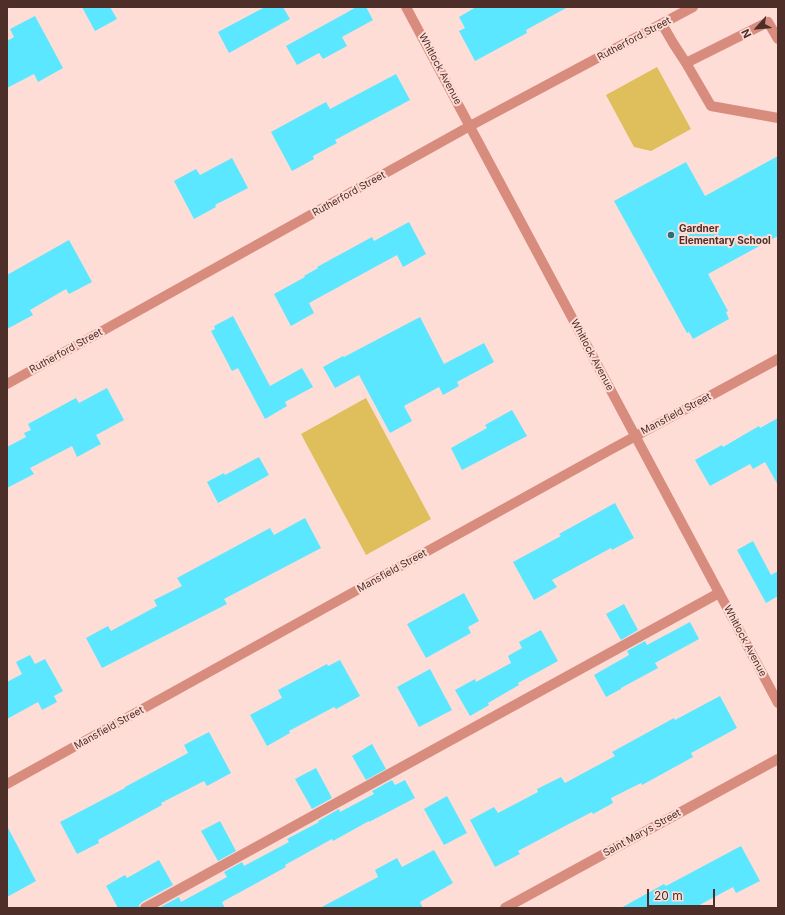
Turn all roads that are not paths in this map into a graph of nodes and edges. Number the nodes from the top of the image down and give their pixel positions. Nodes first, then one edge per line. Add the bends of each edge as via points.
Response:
1 (406, 7) edge
2 (693, 7) edge
3 (662, 24) junction
4 (778, 39) edge
5 (686, 63) junction
6 (778, 118) edge
7 (470, 126) junction
8 (778, 359) edge
9 (7, 384) edge
10 (636, 436) junction
11 (719, 593) junction
12 (778, 703) edge
13 (778, 759) edge
14 (7, 784) edge
15 (145, 908) edge
16 (505, 908) edge

1 - 7 street, Whitlock Avenue
2 - 3 street, Rutherford Street
3 - 5 street
3 - 7 street, Rutherford Street
4 - 5 street via 768,22
5 - 6 street via 710,106
7 - 9 street, Rutherford Street
7 - 10 street, Whitlock Avenue
8 - 10 street, Mansfield Street
10 - 11 street, Whitlock Avenue
10 - 14 street, Mansfield Street
11 - 12 street, Whitlock Avenue
11 - 15 street
13 - 16 street, Saint Marys Street

